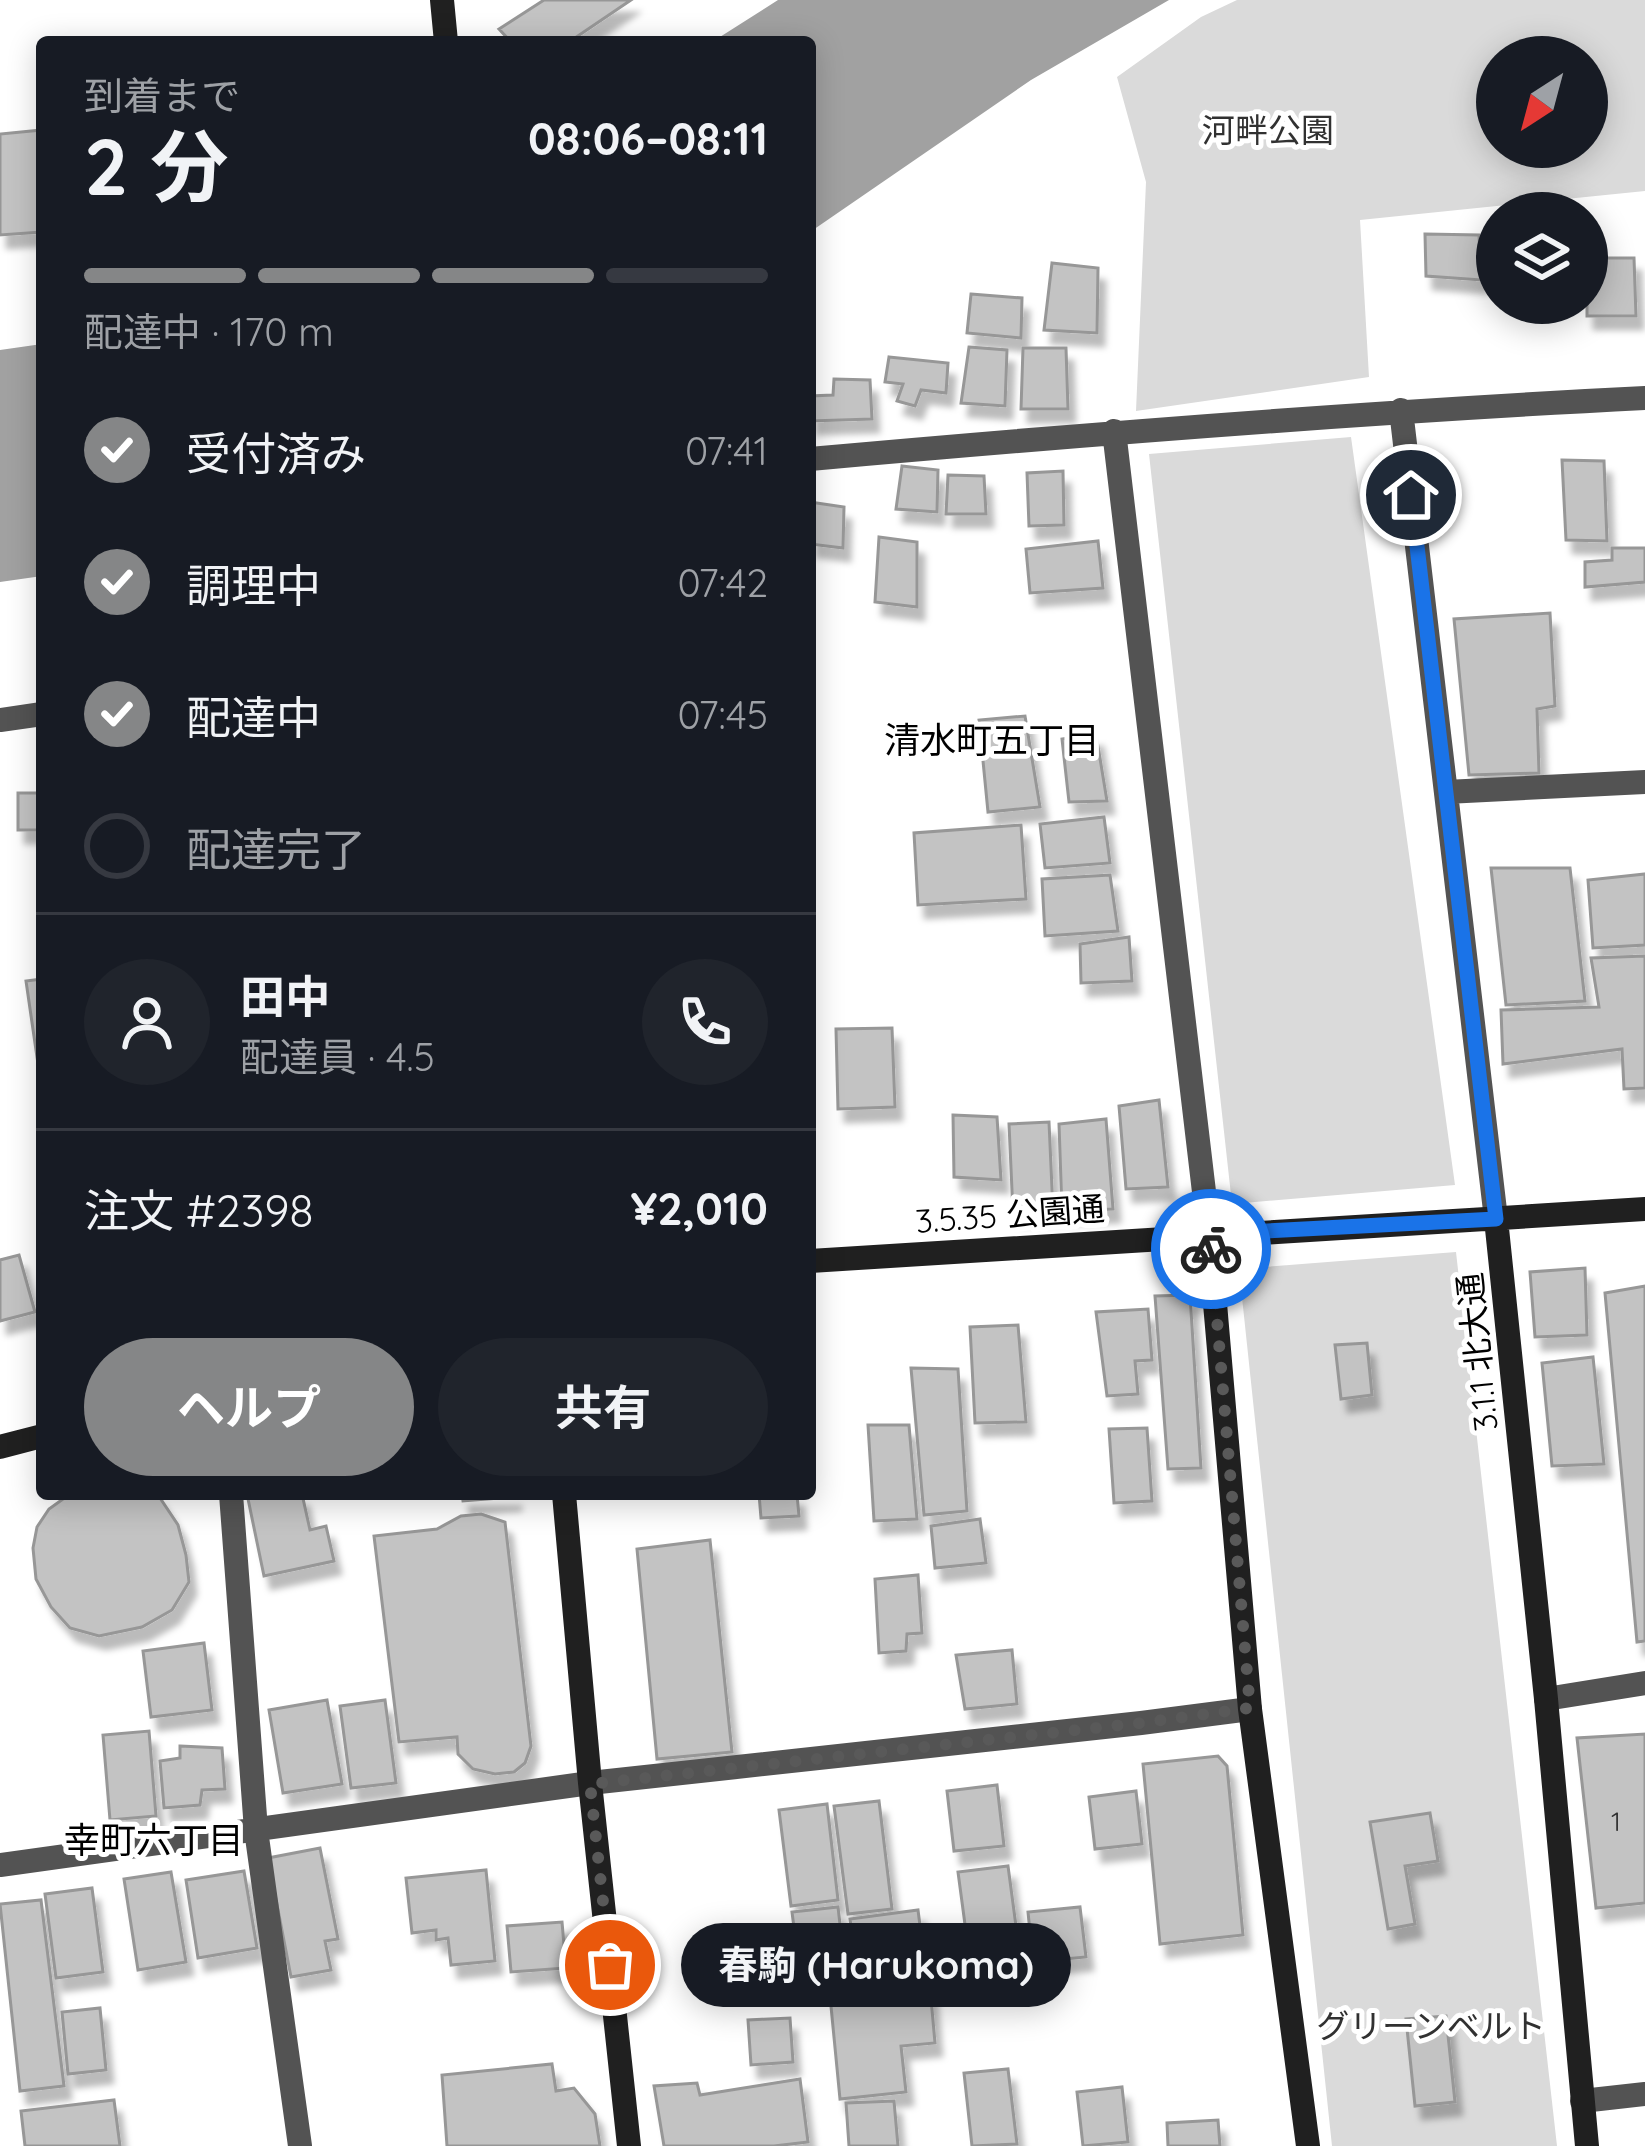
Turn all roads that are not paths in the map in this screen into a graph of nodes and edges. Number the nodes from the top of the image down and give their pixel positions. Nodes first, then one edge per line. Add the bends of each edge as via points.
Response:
1 (442, 0) edge
2 (445, 36) edge
3 (1645, 398) edge
4 (1401, 410) junction
5 (1114, 431) junction
6 (816, 458) edge
7 (36, 715) edge
8 (0, 720) edge
9 (1645, 782) edge
10 (1446, 791) junction
11 (1645, 1210) edge
12 (1496, 1219) junction
13 (1210, 1234) junction
14 (816, 1261) edge
15 (36, 1438) edge
16 (0, 1447) edge
17 (231, 1500) edge
18 (565, 1500) edge
19 (1645, 1683) edge
20 (1546, 1699) junction
21 (1250, 1708) junction
22 (590, 1784) junction
23 (256, 1830) junction
24 (0, 1865) edge
25 (1645, 2094) edge
26 (1582, 2101) junction
27 (299, 2146) edge
28 (629, 2146) edge
29 (1308, 2146) edge
30 (1587, 2146) edge

1 - 2 street
3 - 4 street
4 - 5 street
4 - 10 street, 3.1.1 北大通
5 - 6 street
5 - 13 street
7 - 8 street
9 - 10 street
10 - 12 street, 3.1.1 北大通
11 - 12 street, 3.5.35 公園通
12 - 13 street, 3.5.35 公園通
12 - 20 street, 3.1.1 北大通
13 - 14 street, 3.5.35 公園通
13 - 21 street
15 - 16 street
17 - 23 street
18 - 22 street
19 - 20 street
20 - 26 street, 3.1.1 北大通
21 - 22 street
21 - 29 street
22 - 23 street
22 - 28 street
23 - 24 street
23 - 27 street
25 - 26 street
26 - 30 street, 3.1.1 北大通

